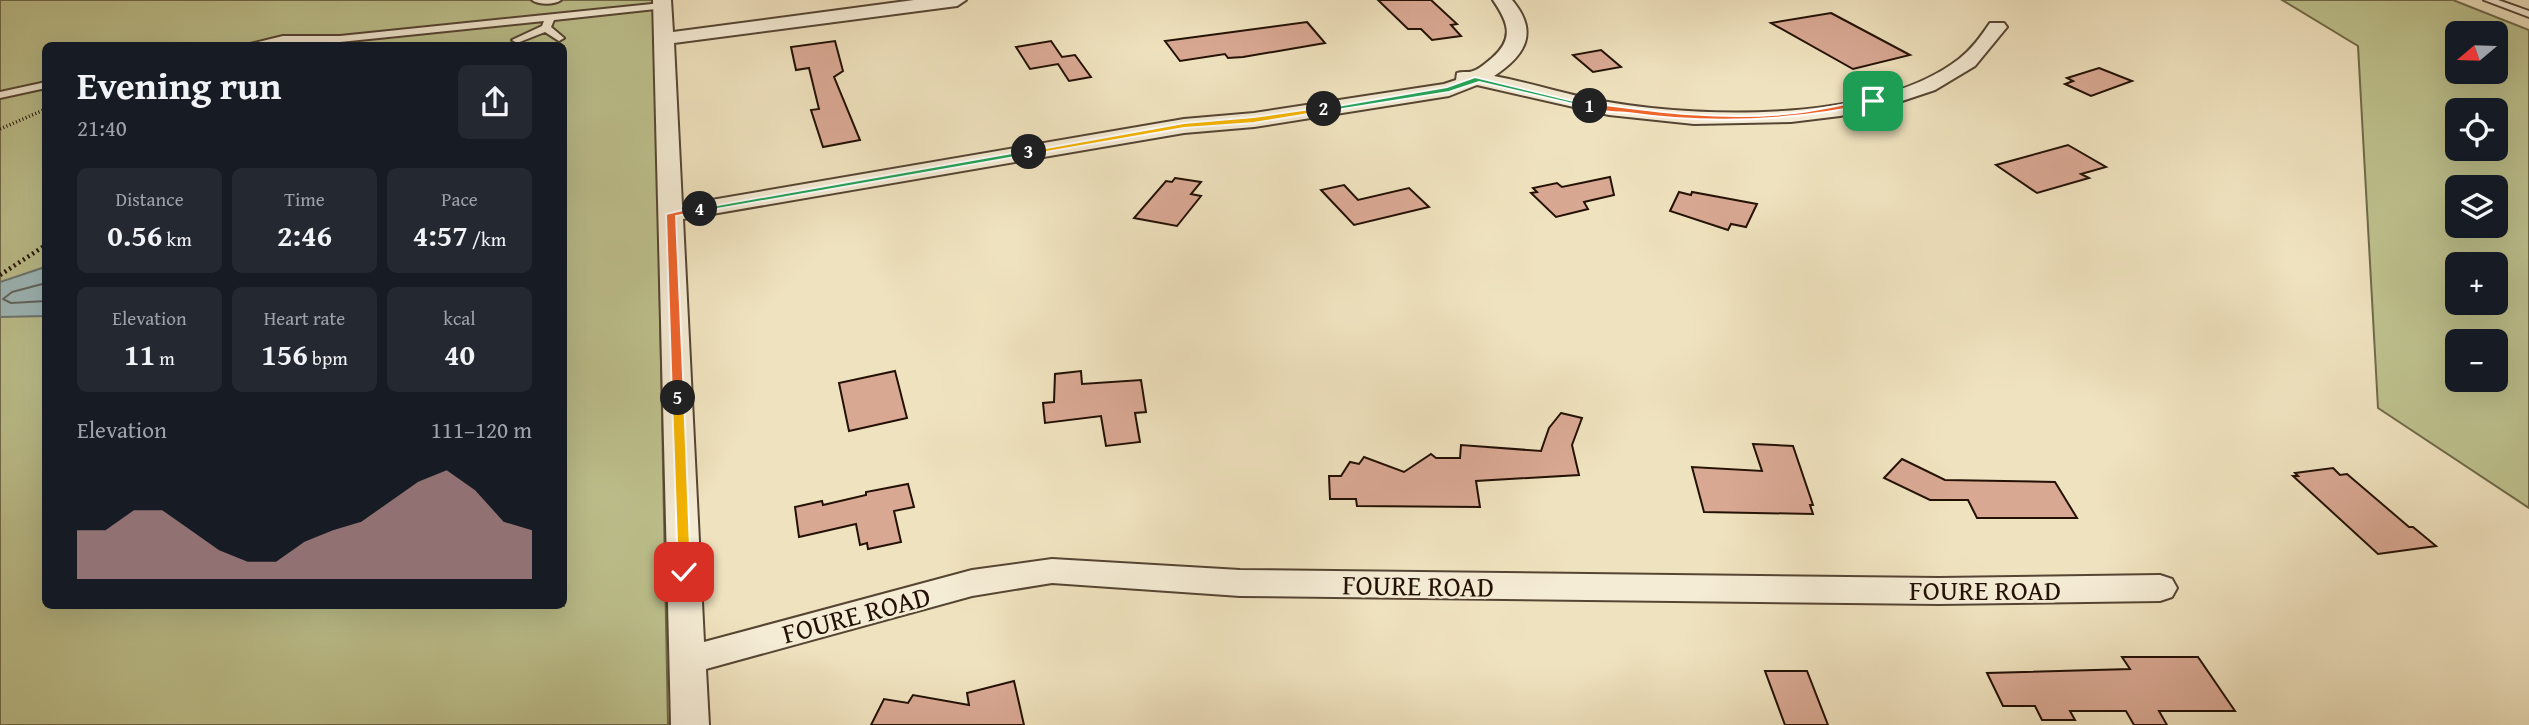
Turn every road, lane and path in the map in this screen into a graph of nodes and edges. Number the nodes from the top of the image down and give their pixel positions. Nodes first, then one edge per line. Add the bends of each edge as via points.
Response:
1 (537, 0) edge
2 (556, 0) edge
3 (957, 0) edge
4 (1502, 0) edge
5 (2489, 0) edge
6 (662, 3) edge
7 (2529, 14) edge
8 (550, 18) junction
9 (1997, 27) dead end
10 (545, 28) junction
11 (559, 38) dead end
12 (662, 39) junction
13 (517, 40) dead end
14 (268, 42) edge
15 (1478, 79) junction
16 (42, 86) edge
17 (0, 95) edge
18 (42, 111) edge
19 (0, 129) edge
20 (671, 214) junction
21 (42, 247) edge
22 (0, 275) edge
23 (2160, 587) dead end
24 (688, 660) junction
25 (690, 725) edge

1 - 2 lane
3 - 12 street
4 - 15 street via 1517,17 1520,33 1512,50
5 - 7 lane
6 - 8 lane
6 - 12 street
8 - 10 lane
8 - 14 lane
9 - 15 street via 1973,57 1934,82 1862,104 1786,117 1703,119 1636,113
10 - 11 lane
10 - 13 lane
12 - 20 street
15 - 20 street via 1437,92 1184,126
16 - 17 lane
18 - 19 path
20 - 24 street
21 - 22 path
23 - 24 street, FOURE ROAD via 1939,591 1240,583 1052,571 972,583
24 - 25 street

